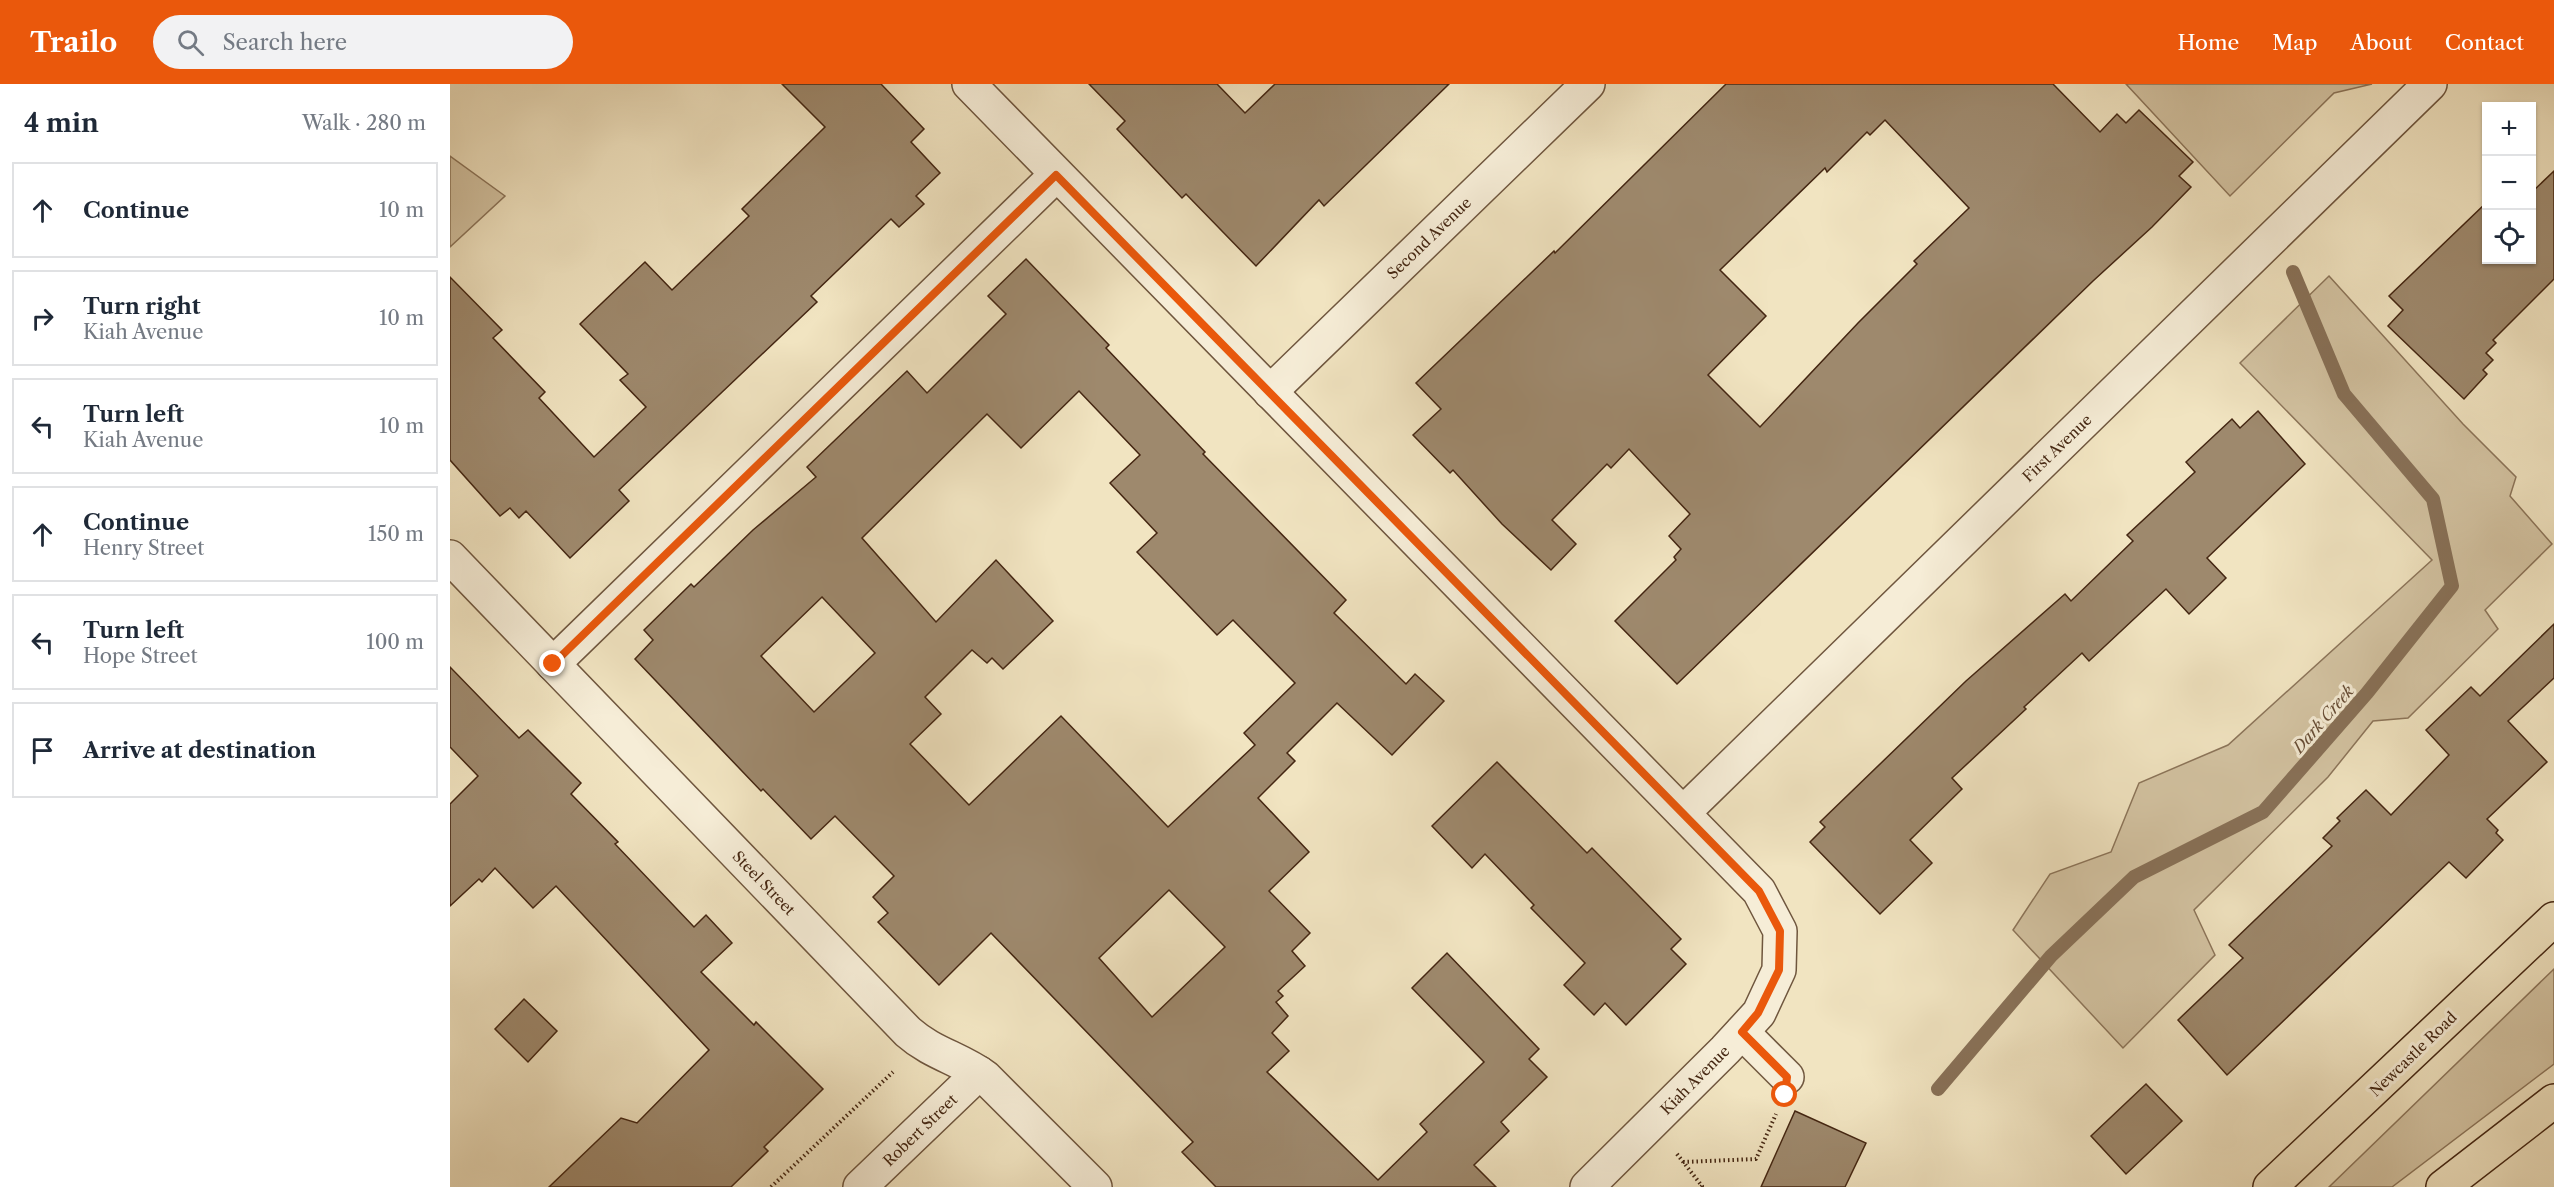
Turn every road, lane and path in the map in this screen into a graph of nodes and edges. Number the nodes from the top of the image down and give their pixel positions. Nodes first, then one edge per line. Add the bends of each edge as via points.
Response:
1 (969, 84) edge
2 (1588, 84) edge
3 (2430, 84) edge
4 (1056, 175) junction
5 (1270, 392) junction
6 (450, 557) edge
7 (553, 664) junction
8 (1683, 813) junction
9 (2554, 919) edge
10 (1742, 1032) junction
11 (920, 1043) junction
12 (979, 1072) junction
13 (1787, 1077) joint
14 (2554, 1101) edge
15 (1683, 1162) dead end
16 (771, 1187) edge
17 (860, 1187) edge
18 (1095, 1187) edge
19 (1587, 1187) edge
20 (2270, 1187) edge
21 (2443, 1187) edge

1 - 4 street, Kiah Avenue
2 - 5 street, Second Avenue
3 - 8 street, First Avenue
4 - 5 street, Kiah Avenue
4 - 7 street
5 - 8 street, Kiah Avenue
6 - 7 street, Steel Street
7 - 11 street, Steel Street
8 - 10 street, Kiah Avenue via 1759,891 1780,931 1779,970 1758,1013
9 - 20 highway, Newcastle Road
10 - 13 street
10 - 19 street, Kiah Avenue
11 - 12 street, Steel Street
11 - 16 path
12 - 17 street, Robert Street
12 - 18 street, Steel Street
13 - 15 path via 1785,1095 1756,1159
14 - 21 highway

